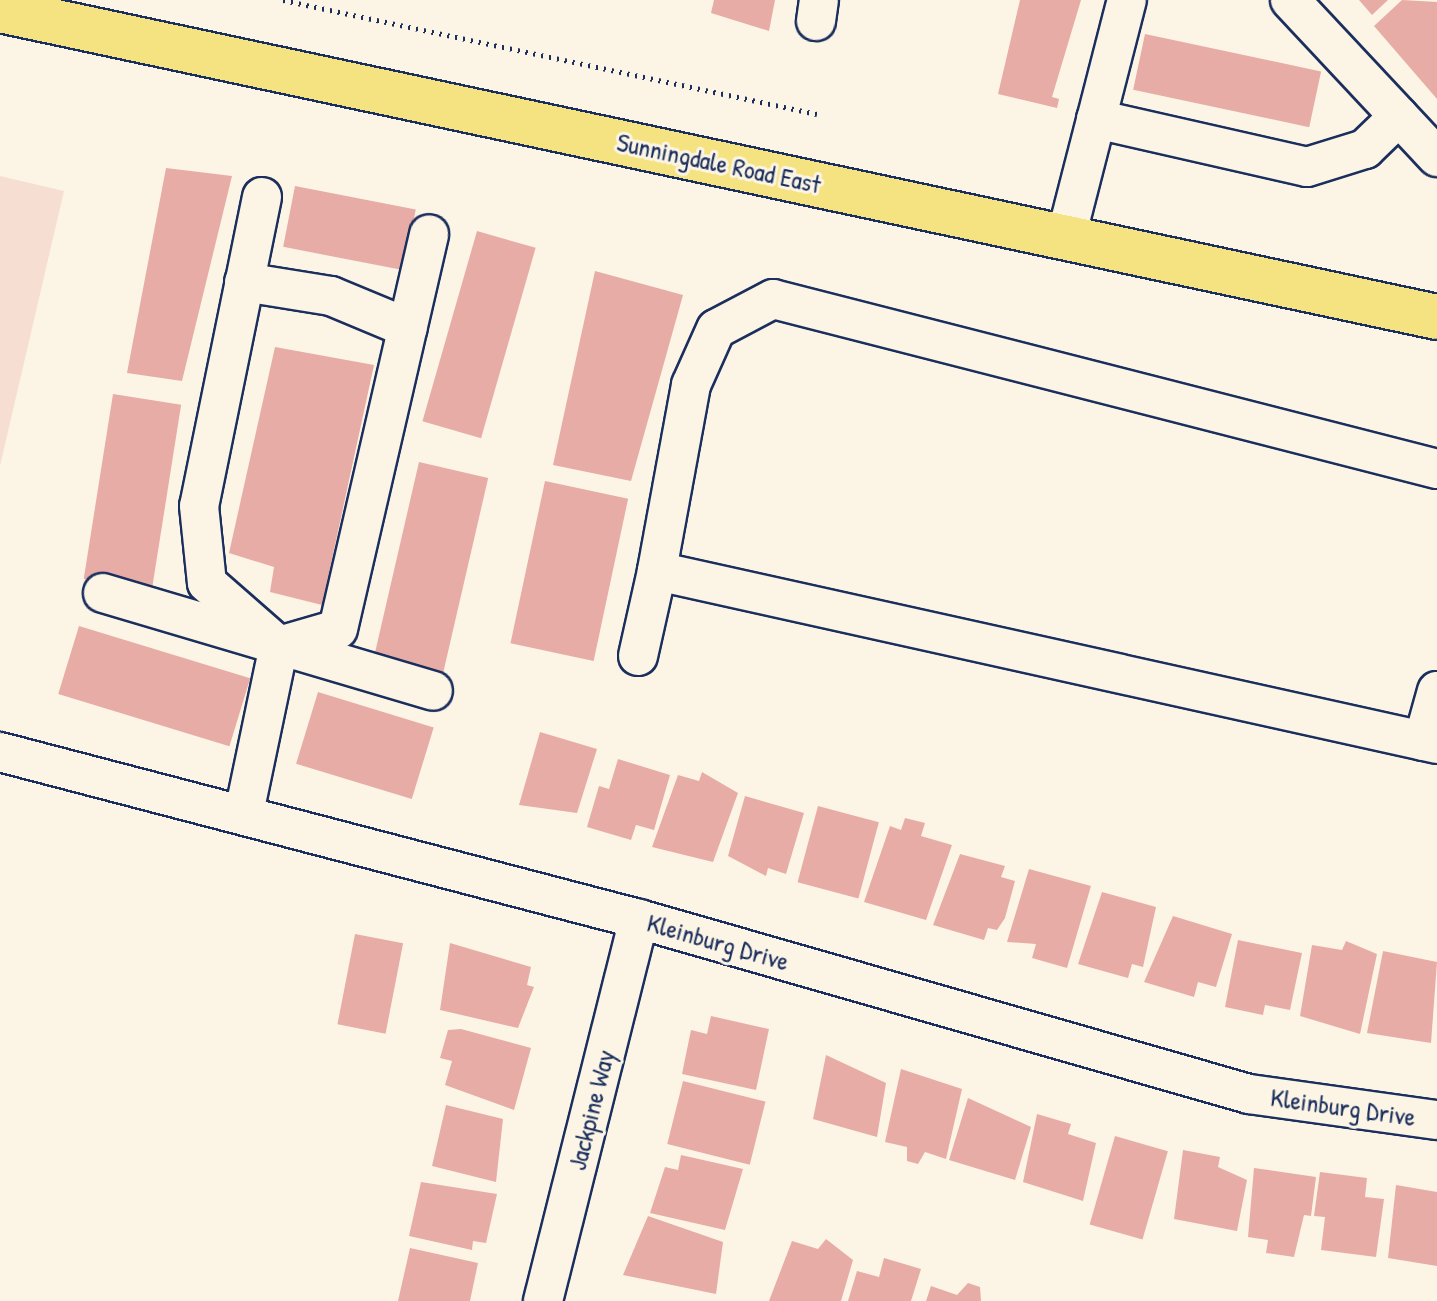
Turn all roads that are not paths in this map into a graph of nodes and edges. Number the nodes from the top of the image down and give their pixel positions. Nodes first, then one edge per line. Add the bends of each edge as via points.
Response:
1 (1127, 0) edge
2 (1290, 0) edge
3 (0, 10) edge
4 (1399, 116) junction
5 (1096, 119) junction
6 (1437, 157) edge
7 (262, 197) dead end
8 (429, 234) dead end
9 (1066, 237) junction
10 (244, 282) junction
11 (1437, 317) edge
12 (408, 328) junction
13 (1437, 469) edge
14 (657, 571) junction
15 (103, 593) dead end
16 (279, 646) junction
17 (638, 656) dead end
18 (433, 691) dead end
19 (1437, 691) edge
20 (1430, 743) edge
21 (0, 752) edge
22 (244, 813) junction
23 (639, 919) junction
24 (1437, 1120) edge
25 (543, 1301) edge

1 - 5 street
2 - 4 street
3 - 9 main road, Sunningdale Road East
4 - 5 street via 1365,149 1307,167
4 - 6 street
5 - 9 street
7 - 10 street
8 - 12 street
9 - 11 main road, Sunningdale Road East
10 - 12 street via 331,296
10 - 16 street via 201,522 207,583
12 - 16 street via 338,629
13 - 14 street via 773,299 716,329 691,385
14 - 17 street
14 - 20 street
15 - 16 street
16 - 18 street
16 - 22 street
19 - 20 street
21 - 22 street, Kleinburg Drive
22 - 23 street, Kleinburg Drive
23 - 24 street, Kleinburg Drive via 1249,1094
23 - 25 street, Jackpine Way

